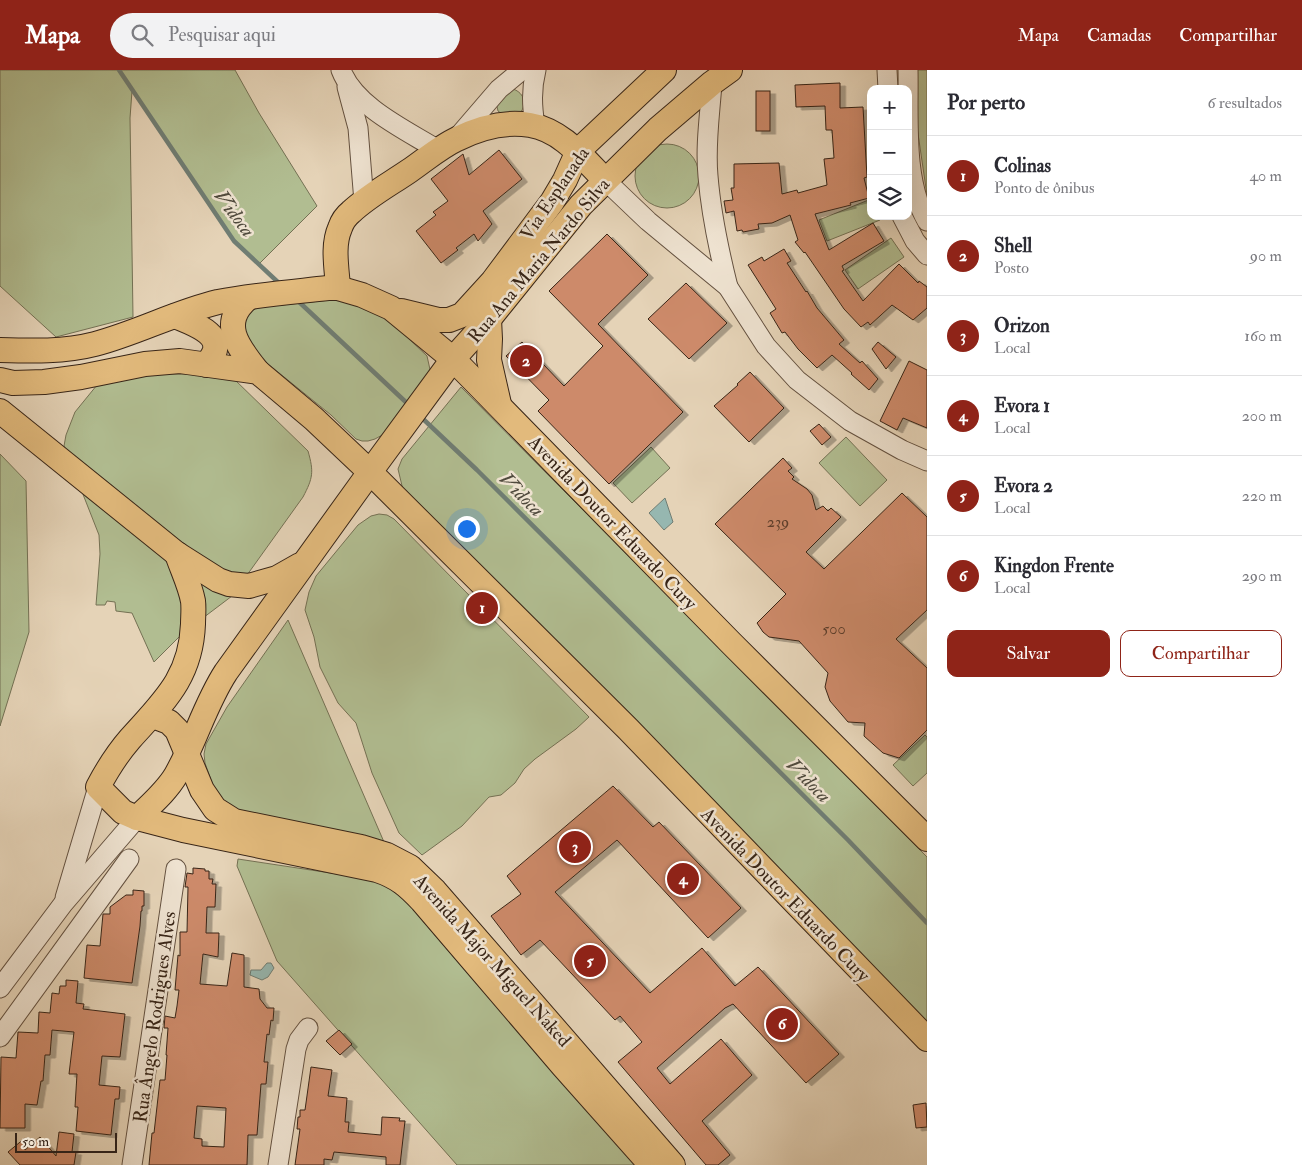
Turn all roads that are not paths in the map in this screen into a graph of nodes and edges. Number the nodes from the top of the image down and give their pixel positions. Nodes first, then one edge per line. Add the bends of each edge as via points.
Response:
1 (522, 70) edge
2 (536, 70) edge
3 (664, 70) edge
4 (887, 70) edge
5 (908, 70) edge
6 (343, 74) edge
7 (721, 76) edge
8 (888, 85) edge
9 (535, 126) junction
10 (447, 144) junction
11 (578, 151) junction
12 (605, 180) junction
13 (364, 202) junction
14 (904, 220) edge
15 (927, 221) edge
16 (927, 254) edge
17 (728, 287) junction
18 (333, 288) junction
19 (253, 297) junction
20 (391, 308) junction
21 (175, 316) junction
22 (489, 319) junction
23 (0, 350) edge
24 (454, 359) junction
25 (207, 365) junction
26 (258, 372) junction
27 (0, 380) edge
28 (499, 406) junction
29 (0, 411) edge
30 (927, 461) edge
31 (370, 472) junction
32 (177, 554) junction
33 (304, 563) junction
34 (153, 716) junction
35 (187, 752) junction
36 (98, 787) junction
37 (137, 818) junction
38 (927, 839) edge
39 (129, 859) dead end
40 (176, 869) dead end
41 (63, 904) junction
42 (0, 988) edge
43 (308, 1028) dead end
44 (0, 1037) edge
45 (927, 1039) edge
46 (132, 1165) edge
47 (278, 1165) edge
48 (651, 1165) edge
49 (672, 1165) edge

1 - 10 street via 499,89
2 - 9 street via 532,85
3 - 11 main road, Via Esplanada
4 - 8 street
5 - 15 street via 912,181 916,199
6 - 10 street via 357,96 372,109
6 - 13 street via 358,128
7 - 12 main road, Rua Ana Maria Nardo Silva via 658,129
7 - 17 street via 708,143 708,174
9 - 10 main road via 501,124
9 - 11 main road via 556,135
10 - 13 main road
11 - 12 main road
11 - 20 main road, Via Esplanada via 552,202 493,281 462,315 438,320
12 - 17 street
12 - 22 main road, Rua Ana Maria Nardo Silva
13 - 18 main road via 350,213 340,228
14 - 16 street via 915,241
17 - 30 street via 766,346 797,380 850,422
18 - 19 main road, Avenida Doutor Eduardo Cury
18 - 20 main road, Avenida Doutor Eduardo Cury via 362,295
19 - 21 main road, Avenida Doutor Eduardo Cury via 218,302
19 - 26 main road, Avenida Doutor Eduardo Cury via 237,309 233,331 237,344
20 - 24 main road, Avenida Doutor Eduardo Cury
21 - 23 main road, Avenida Doutor Eduardo Cury via 95,344 48,352
21 - 25 main road via 207,330 215,350
22 - 24 main road, Rua Ana Maria Nardo Silva
22 - 28 main road via 489,360
24 - 28 main road, Avenida Doutor Eduardo Cury
24 - 31 main road, Rua Ana Maria Nardo Silva
25 - 26 main road
25 - 27 main road via 180,361 44,382
26 - 31 main road, Avenida Doutor Eduardo Cury
28 - 38 main road, Avenida Doutor Eduardo Cury
29 - 32 main road
31 - 33 main road, Rua Ana Maria Nardo Silva
31 - 45 main road, Avenida Doutor Eduardo Cury via 628,730
32 - 33 main road via 218,580 250,586 277,578
32 - 34 main road via 193,602 192,635 180,680
33 - 35 main road, Rua Ana Maria Nardo Silva via 216,687
34 - 35 main road, Avenida Major Miguel Naked via 177,730
34 - 36 main road via 110,764
35 - 37 main road, Rua Ana Maria Nardo Silva via 175,777
35 - 49 main road, Avenida Major Miguel Naked via 202,790 215,809 234,821 361,847 410,867 435,891
36 - 37 main road, Avenida Major Miguel Naked via 123,812
36 - 41 street
37 - 41 street
37 - 48 main road, Avenida Major Miguel Naked via 377,870 405,883
39 - 44 street
40 - 46 street, Rua Ângelo Rodrigues Alves
41 - 42 street
43 - 47 street via 296,1049

